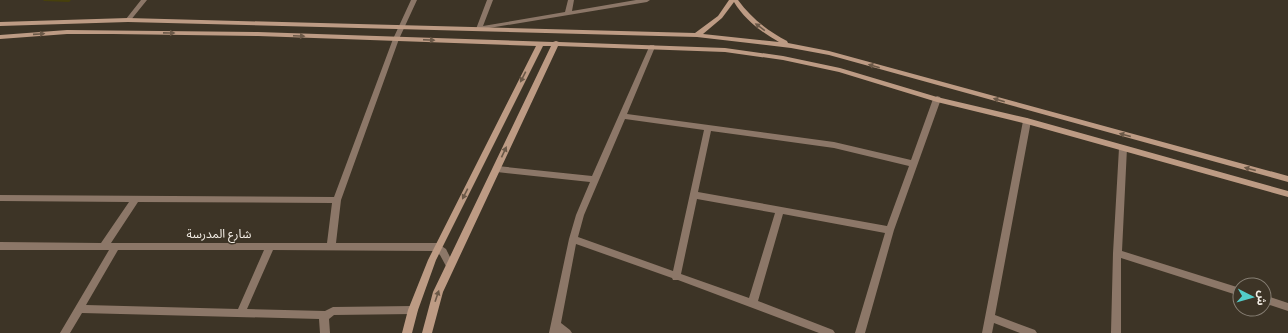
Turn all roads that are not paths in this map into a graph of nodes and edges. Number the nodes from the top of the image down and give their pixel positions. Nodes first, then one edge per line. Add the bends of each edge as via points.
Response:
1 (144, 0) edge
2 (414, 0) edge
3 (490, 0) edge
4 (571, 0) edge
5 (647, 0) edge
6 (732, 0) edge
7 (735, 0) edge
8 (568, 14) junction
9 (128, 20) junction
10 (0, 24) edge
11 (402, 26) junction
12 (479, 29) junction
13 (697, 35) junction
14 (0, 36) edge
15 (396, 39) junction
16 (540, 42) junction
17 (556, 43) junction
18 (792, 46) junction
19 (652, 47) junction
20 (910, 76) junction
21 (905, 90) junction
22 (937, 99) junction
23 (623, 116) junction
24 (1027, 121) junction
25 (708, 128) junction
26 (1123, 148) junction
27 (914, 164) junction
28 (496, 169) junction
29 (1288, 179) edge
30 (596, 180) junction
31 (1288, 194) edge
32 (695, 195) junction
33 (0, 198) edge
34 (136, 198) junction
35 (337, 200) junction
36 (780, 210) junction
37 (890, 230) junction
38 (572, 239) junction
39 (0, 246) edge
40 (104, 246) junction
41 (116, 246) junction
42 (270, 246) junction
43 (331, 246) junction
44 (438, 247) junction
45 (1118, 254) junction
46 (450, 265) junction
47 (676, 277) junction
48 (1232, 290) edge
49 (753, 302) junction
50 (1272, 302) edge
51 (1288, 307) edge
52 (79, 309) junction
53 (413, 310) junction
54 (241, 313) junction
55 (326, 315) junction
56 (991, 318) junction
57 (555, 329) edge
58 (64, 333) edge
59 (325, 333) edge
60 (407, 333) edge
61 (426, 333) edge
62 (567, 333) edge
63 (830, 333) edge
64 (860, 333) edge
65 (987, 333) edge
66 (1032, 333) edge
67 (1116, 333) edge

1 - 9 street
2 - 11 street
3 - 12 street
4 - 8 street
5 - 8 street
6 - 13 main road via 720,17
18 -> 7 main road via 755,23
8 - 12 street
9 - 10 main road
9 - 11 main road
11 - 12 main road
11 - 15 street
12 - 13 main road
13 - 18 main road
14 -> 15 main road via 113,32
15 -> 16 main road
15 - 35 street
16 - 17 main road
16 -> 44 main road
17 - 19 main road
28 -> 17 main road
20 -> 18 main road via 829,53
19 - 21 main road via 725,50 783,58 840,70
19 - 23 street
20 - 21 main road
29 -> 20 main road
21 - 22 main road
22 - 24 main road
22 - 27 street
23 - 25 street
23 - 30 street
24 - 26 main road
24 - 56 street
25 - 27 street via 834,145
25 - 32 street
26 - 31 main road
26 - 45 street
27 - 37 street
28 - 30 street
28 - 46 main road
30 - 38 street
32 - 36 street
32 - 47 street
33 - 34 street
34 - 35 street
34 - 40 street
35 - 43 street
36 - 37 street
36 - 49 street
37 - 64 street
38 - 47 street
38 - 57 street
39 - 40 street, شارع المدرسة
40 - 41 street, شارع المدرسة
41 - 42 street, شارع المدرسة
41 - 52 street
42 - 43 street, شارع المدرسة
42 - 54 street
43 - 44 street, شارع المدرسة
44 - 46 street
44 - 53 main road
45 - 48 street
45 - 67 street
61 -> 46 main road via 438,292
47 - 49 street
49 - 63 street
50 - 51 street
52 - 54 street
52 - 58 street
53 - 55 street via 333,311
53 - 60 main road
54 - 55 street
55 - 59 street
56 - 65 street
56 - 66 street
57 - 62 street

